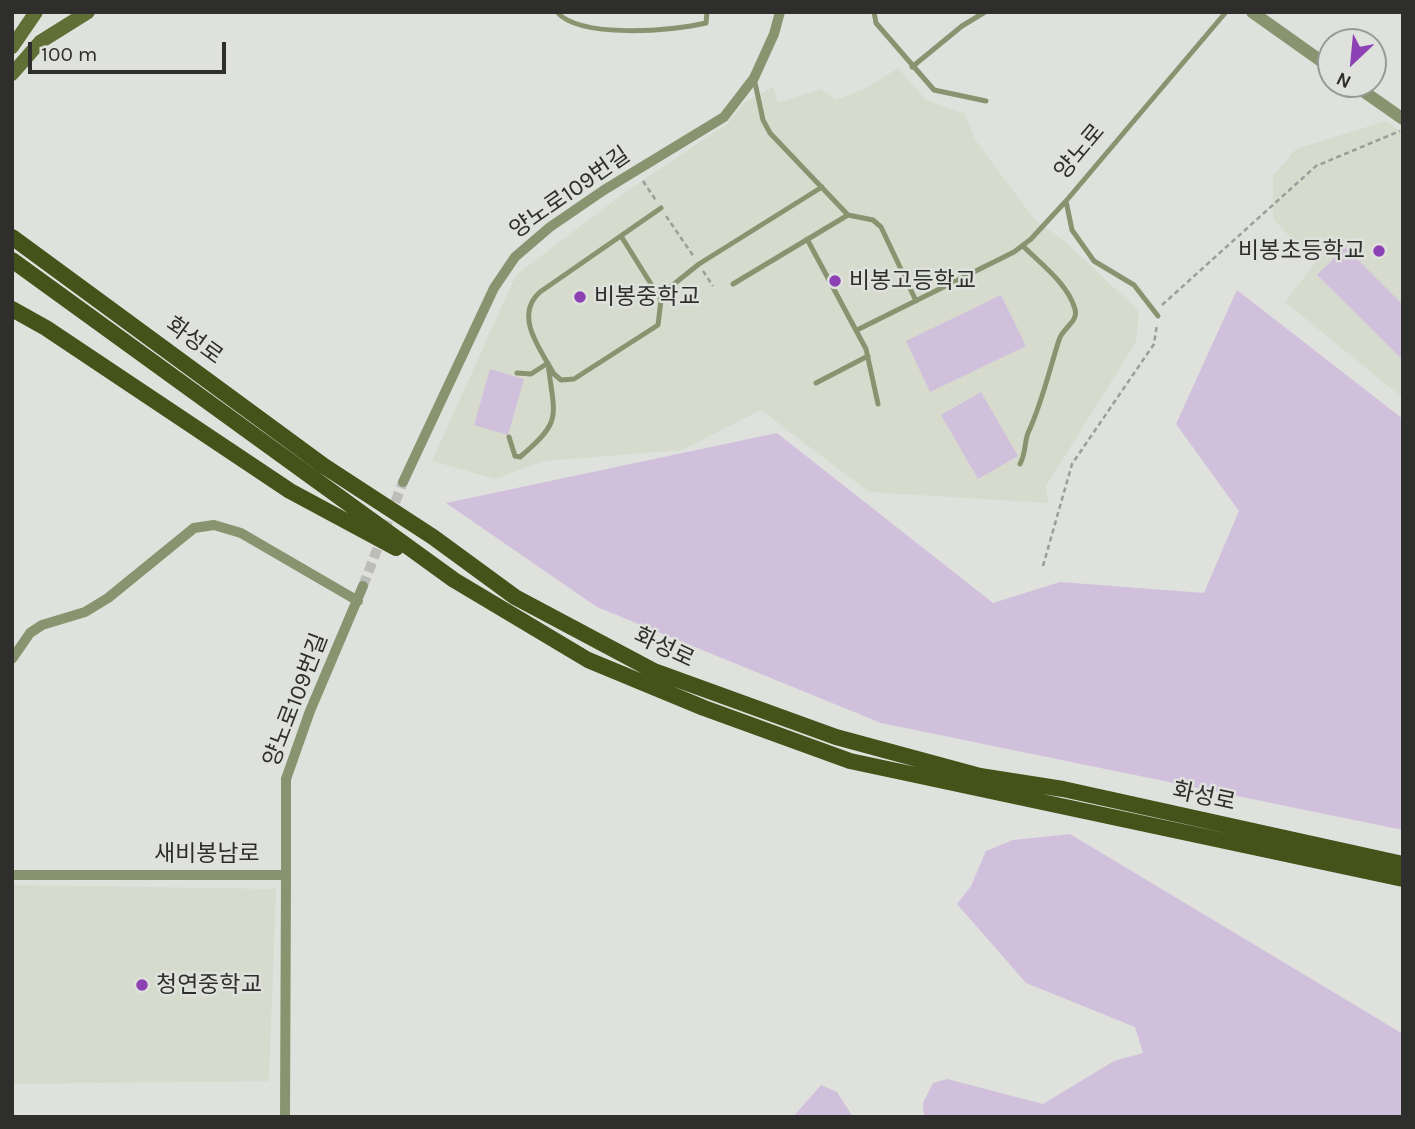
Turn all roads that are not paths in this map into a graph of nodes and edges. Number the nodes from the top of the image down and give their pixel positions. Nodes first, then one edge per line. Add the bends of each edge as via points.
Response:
1 (20, 12) edge
2 (33, 12) edge
3 (88, 12) edge
4 (557, 12) edge
5 (706, 12) edge
6 (780, 12) edge
7 (874, 12) edge
8 (985, 12) edge
9 (1226, 12) edge
10 (1258, 15) edge
11 (12, 47) edge
12 (1317, 58) edge
13 (912, 67) junction
14 (12, 74) edge
15 (754, 78) junction
16 (1373, 98) edge
17 (986, 101) dead end
18 (1403, 119) edge
19 (822, 187) junction
20 (1066, 201) junction
21 (661, 208) road end
22 (848, 215) junction
23 (621, 236) junction
24 (807, 239) junction
25 (17, 240) edge
26 (1023, 246) junction
27 (12, 260) edge
28 (733, 284) dead end
29 (659, 296) junction
30 (916, 301) junction
31 (12, 309) edge
32 (1158, 316) road end
33 (857, 330) junction
34 (868, 356) junction
35 (548, 363) junction
36 (517, 373) dead end
37 (816, 383) dead end
38 (878, 404) dead end
39 (509, 437) dead end
40 (1020, 464) dead end
41 (404, 482) tunnel mouth
42 (454, 580) junction
43 (363, 586) tunnel mouth
44 (358, 601) junction
45 (12, 659) edge
46 (1403, 864) edge
47 (12, 875) edge
48 (286, 875) junction
49 (1403, 879) edge
50 (285, 1117) edge

1 - 2 main road
2 - 11 main road
3 - 14 main road via 40,43
4 - 5 lane via 564,20 617,32 681,29 706,23
6 - 15 street, 양노로109번길
7 - 13 lane via 876,23
8 - 13 lane
9 - 20 lane, 양노로
10 - 12 street
13 - 17 lane via 938,92
15 - 19 lane via 765,127
15 - 41 street, 양노로109번길 via 734,107 712,127 604,190 514,257 494,288
16 - 18 street
19 - 22 lane
19 - 29 lane via 699,264
20 - 26 lane
20 - 32 lane, 양노로 via 1072,230 1094,261 1134,285
21 - 23 lane
22 - 24 lane
22 - 30 lane via 873,220 881,227
23 - 29 lane
23 - 35 lane via 536,296 528,327
24 - 28 lane
24 - 33 lane
25 - 46 main road, 화성로 via 324,466 514,597 654,671 836,737 980,776 1063,789
26 - 30 lane
26 - 40 lane via 1065,290 1076,311 1061,333
27 - 42 main road, 화성로
29 - 35 lane via 661,317 655,329 574,379 557,377
30 - 33 lane
31 - 42 main road via 290,491
33 - 34 lane
34 - 37 lane
34 - 38 lane
35 - 36 lane via 531,374
35 - 39 lane via 554,415 551,427 520,457 513,453
42 - 49 main road, 화성로 via 588,660 850,761
43 - 44 street, 양노로109번길
44 - 45 street via 241,533 214,525 194,528 108,598 85,612 41,625
44 - 48 street, 양노로109번길 via 286,779
47 - 48 street, 새비봉남로
48 - 50 street, 새비봉남로

